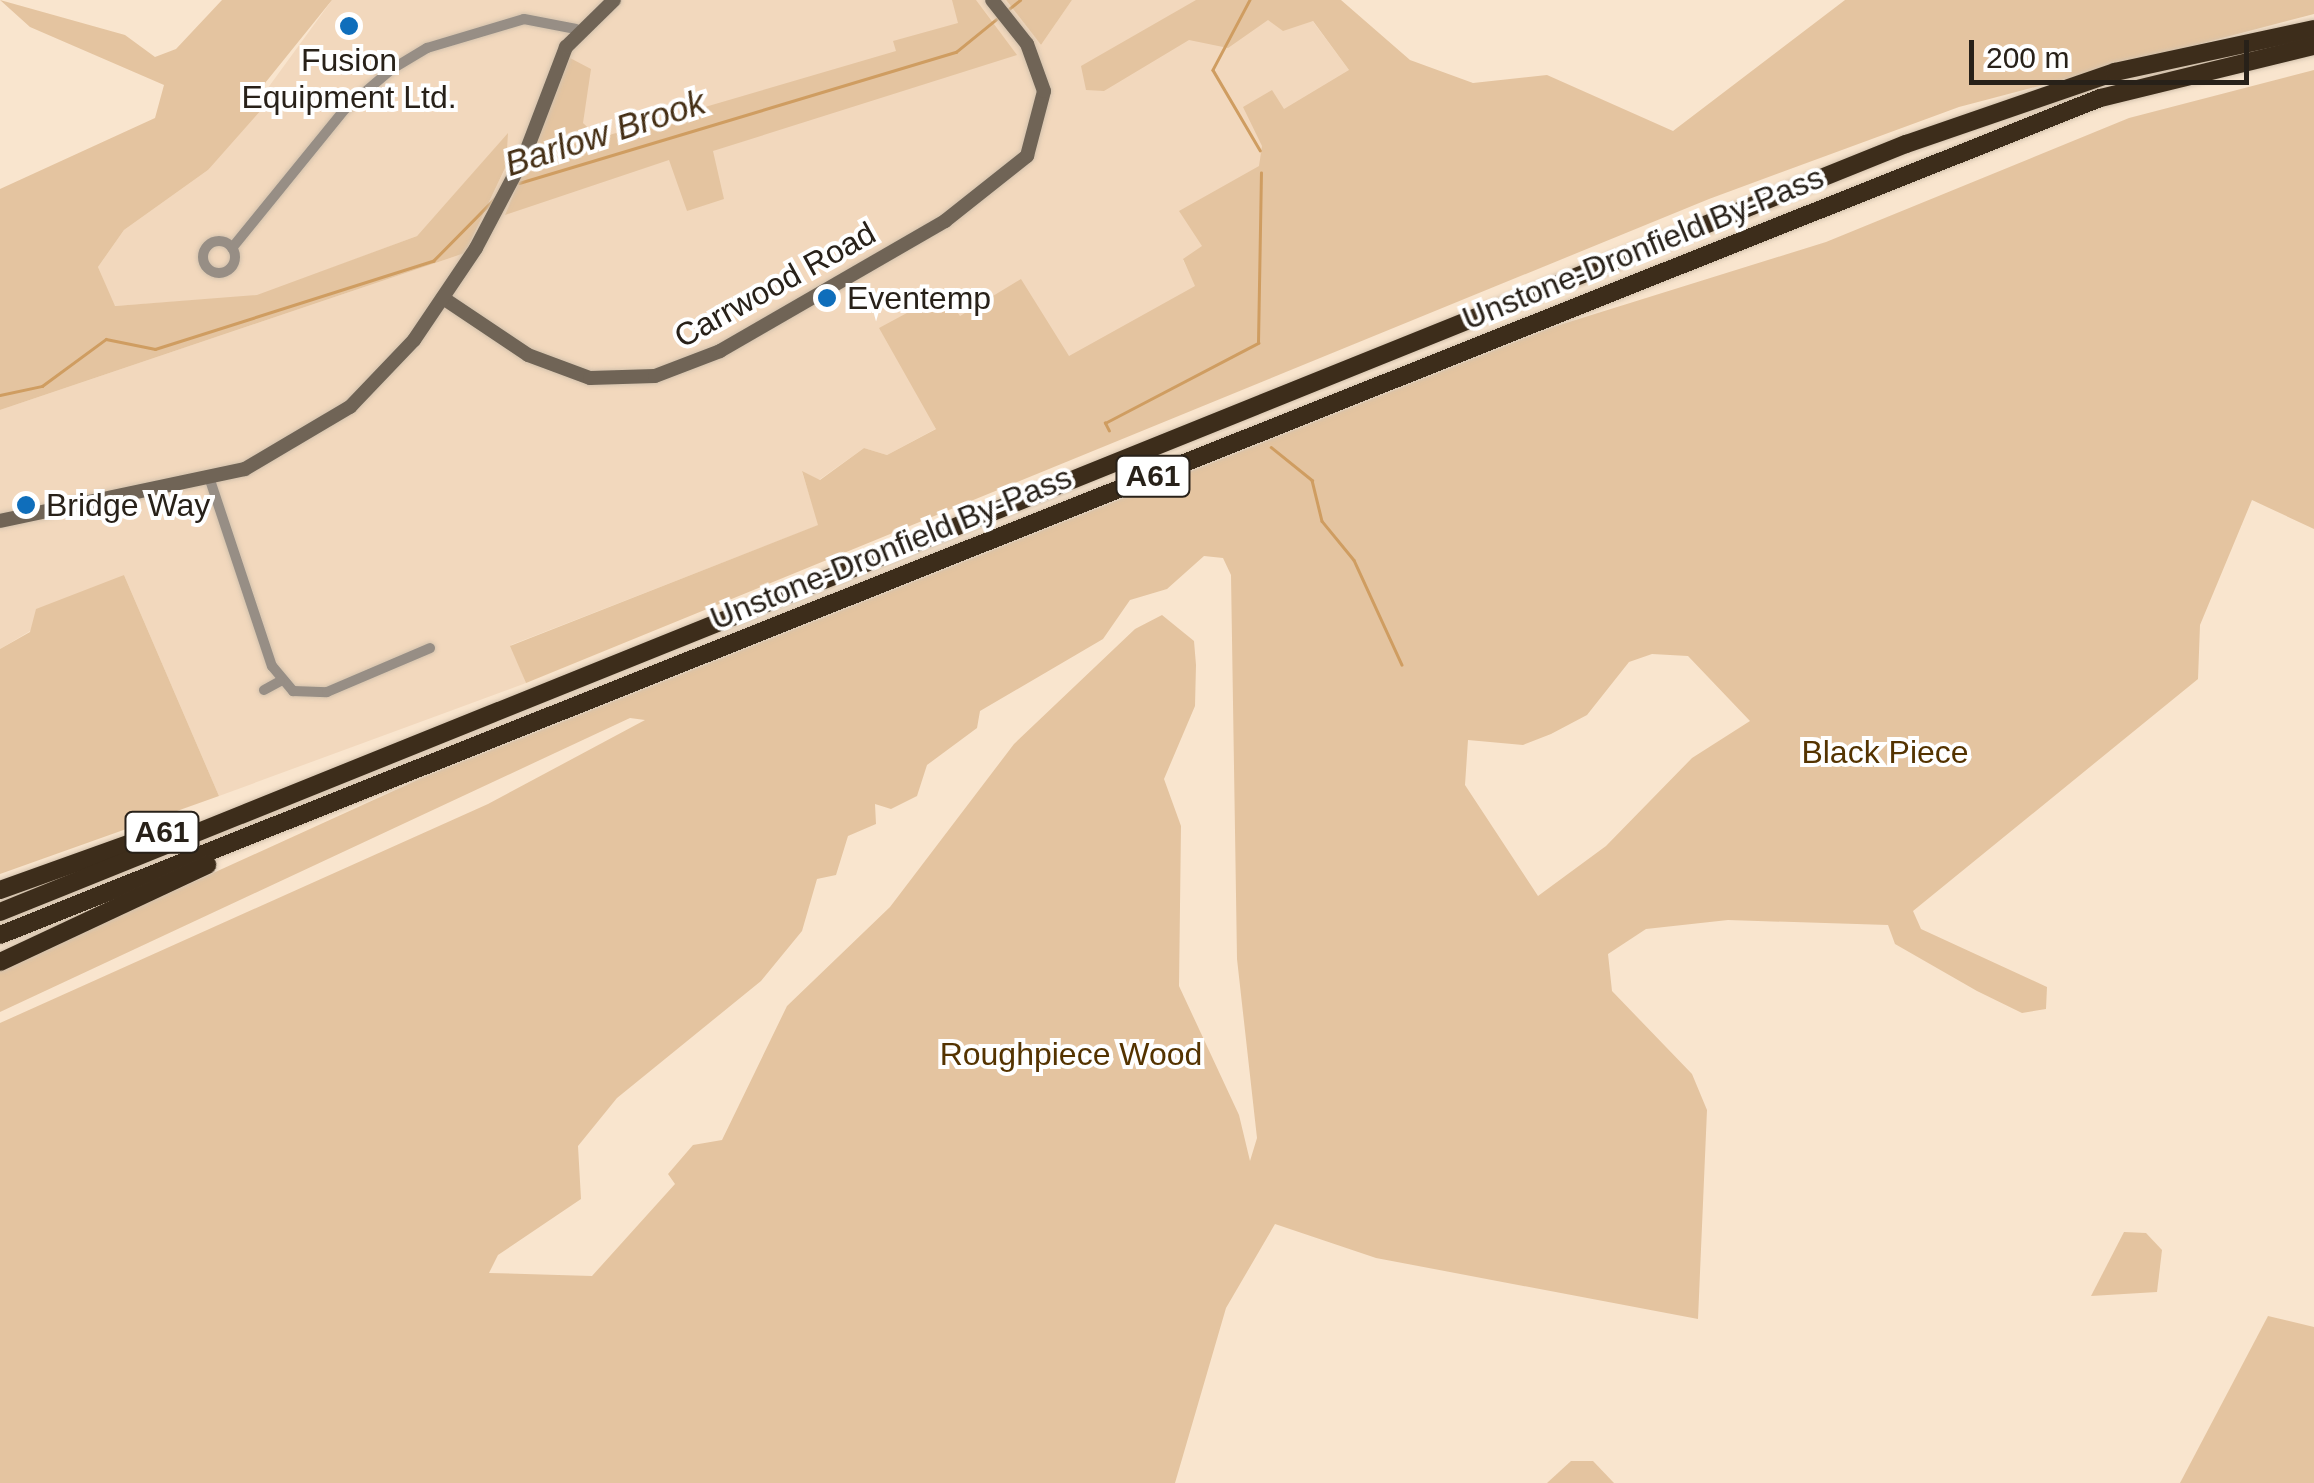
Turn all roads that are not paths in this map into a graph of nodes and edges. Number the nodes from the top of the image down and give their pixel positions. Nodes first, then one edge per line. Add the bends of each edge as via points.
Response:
1 (614, 0) edge
2 (992, 0) edge
3 (2314, 28) edge
4 (576, 29) junction
5 (2314, 46) edge
6 (232, 248) dead end
7 (443, 298) junction
8 (210, 480) junction
9 (0, 521) edge
10 (430, 648) dead end
11 (280, 681) junction
12 (264, 690) dead end
13 (324, 774) junction
14 (300, 817) junction
15 (0, 890) edge
16 (0, 912) edge
17 (0, 935) edge
18 (0, 962) edge

1 - 4 street
2 - 7 street, Carrwood Road via 1036,61 1044,115 1010,176 698,362 624,380 555,369
3 - 13 highway, Unstone-Dronfield By-Pass / A61 via 2114,72 1906,144
4 - 6 street via 524,19 427,48 386,73
4 - 7 street via 516,172
5 - 14 highway, Unstone-Dronfield By-Pass / A61 via 2100,98
7 - 8 street via 350,407 282,453
8 - 9 street
8 - 11 street
10 - 11 street via 327,692
11 - 12 street
13 - 15 highway, A61
13 - 16 highway, Unstone-Dronfield By-Pass / A61
14 - 17 highway, Unstone-Dronfield By-Pass / A61
14 - 18 highway, A61

